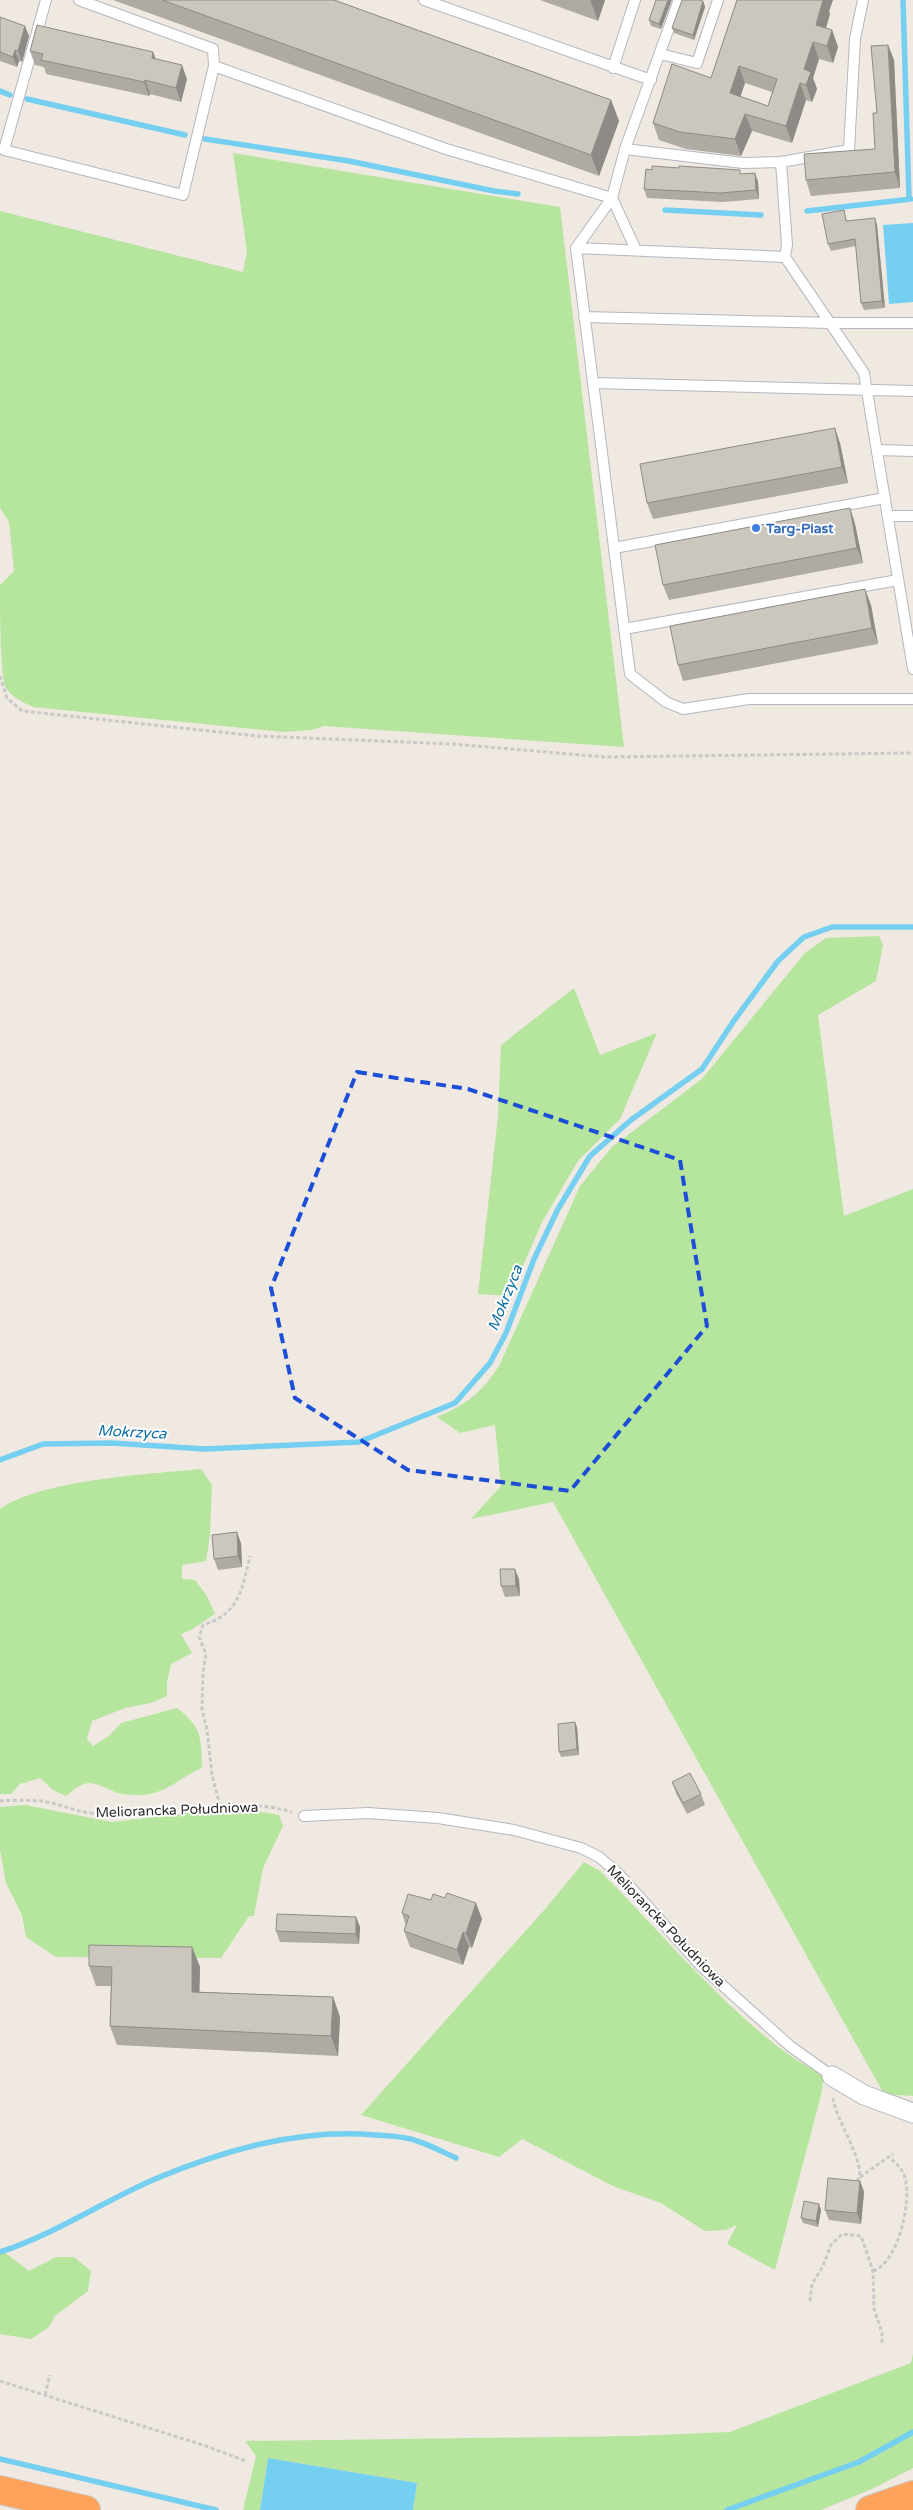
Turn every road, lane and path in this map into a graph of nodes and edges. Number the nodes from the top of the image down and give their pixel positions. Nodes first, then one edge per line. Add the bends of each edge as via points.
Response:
1 (46, 0) edge
2 (79, 0) edge
3 (424, 0) edge
4 (635, 0) edge
5 (678, 0) edge
6 (718, 0) edge
7 (864, 0) edge
8 (660, 54) junction
9 (214, 66) junction
10 (613, 68) junction
11 (651, 80) junction
12 (625, 149) junction
13 (781, 162) junction
14 (612, 198) junction
15 (576, 248) junction
16 (636, 250) junction
17 (785, 257) junction
18 (584, 316) junction
19 (830, 323) junction
20 (913, 323) edge
21 (593, 383) junction
22 (913, 391) edge
23 (867, 392) junction
24 (877, 450) junction
25 (913, 451) edge
26 (885, 498) junction
27 (888, 516) junction
28 (913, 516) edge
29 (614, 548) junction
30 (898, 580) junction
31 (902, 602) junction
32 (913, 602) edge
33 (624, 629) junction
34 (911, 643) edge
35 (913, 669) edge
36 (0, 676) edge
37 (913, 699) edge
38 (913, 753) edge
39 (250, 1556) dead end
40 (0, 1802) edge
41 (220, 1806) junction
42 (304, 1816) joint
43 (832, 2076) joint
44 (833, 2099) dead end
45 (913, 2113) edge
46 (860, 2176) junction
47 (848, 2181) edge
48 (873, 2271) junction
49 (810, 2301) dead end
50 (882, 2345) dead end
51 (50, 2375) dead end
52 (0, 2381) edge
53 (45, 2395) junction
54 (246, 2461) dead end
55 (0, 2490) edge
56 (913, 2495) edge
57 (913, 2504) edge
58 (86, 2510) edge
59 (870, 2510) edge
60 (902, 2510) edge

1 - 9 lane via 4,150 184,195
2 - 9 lane via 213,49
3 - 10 lane
4 - 10 lane
5 - 8 lane
6 - 8 lane via 697,63
7 - 13 lane via 855,39 849,150
8 - 11 lane
9 - 14 lane via 446,149
10 - 11 lane
11 - 12 lane
12 - 13 lane via 743,163
12 - 14 lane
13 - 17 lane via 787,244
14 - 15 lane
14 - 16 lane
15 - 16 lane
15 - 18 lane
16 - 17 lane
17 - 19 lane
18 - 19 lane
18 - 21 lane
19 - 20 lane
19 - 23 lane via 864,373
21 - 23 lane
21 - 29 lane
22 - 23 lane
23 - 24 lane
24 - 25 lane
24 - 26 lane
26 - 27 lane
26 - 29 lane
27 - 28 lane
27 - 30 lane
29 - 33 lane
30 - 31 lane
30 - 33 lane
31 - 32 lane
31 - 34 lane
33 - 37 lane via 630,674 666,702 683,709 749,699
34 - 35 lane
36 - 38 path via 7,698 22,711 257,736 452,744 605,757
39 - 41 path via 241,1592 229,1612 203,1626 199,1637 206,1654 202,1709
40 - 41 path, Meliorancka Południowa via 42,1801 96,1814 130,1815
41 - 42 path, Meliorancka Południowa via 278,1808
42 - 43 lane, Meliorancka Południowa via 368,1813 438,1818 514,1830 581,1848 599,1857 618,1873 701,1966 790,2046
43 - 45 street, Meliorancka Południowa via 864,2095
44 - 46 path via 855,2153
46 - 47 path via 855,2182
46 - 48 path via 891,2156 905,2177 907,2190 906,2209 889,2260 881,2269
48 - 49 path via 861,2236 842,2234 831,2245 812,2284
48 - 50 path via 874,2309 882,2333
51 - 53 path
52 - 53 path
53 - 54 path
55 - 58 highway
56 - 59 highway
57 - 60 highway

